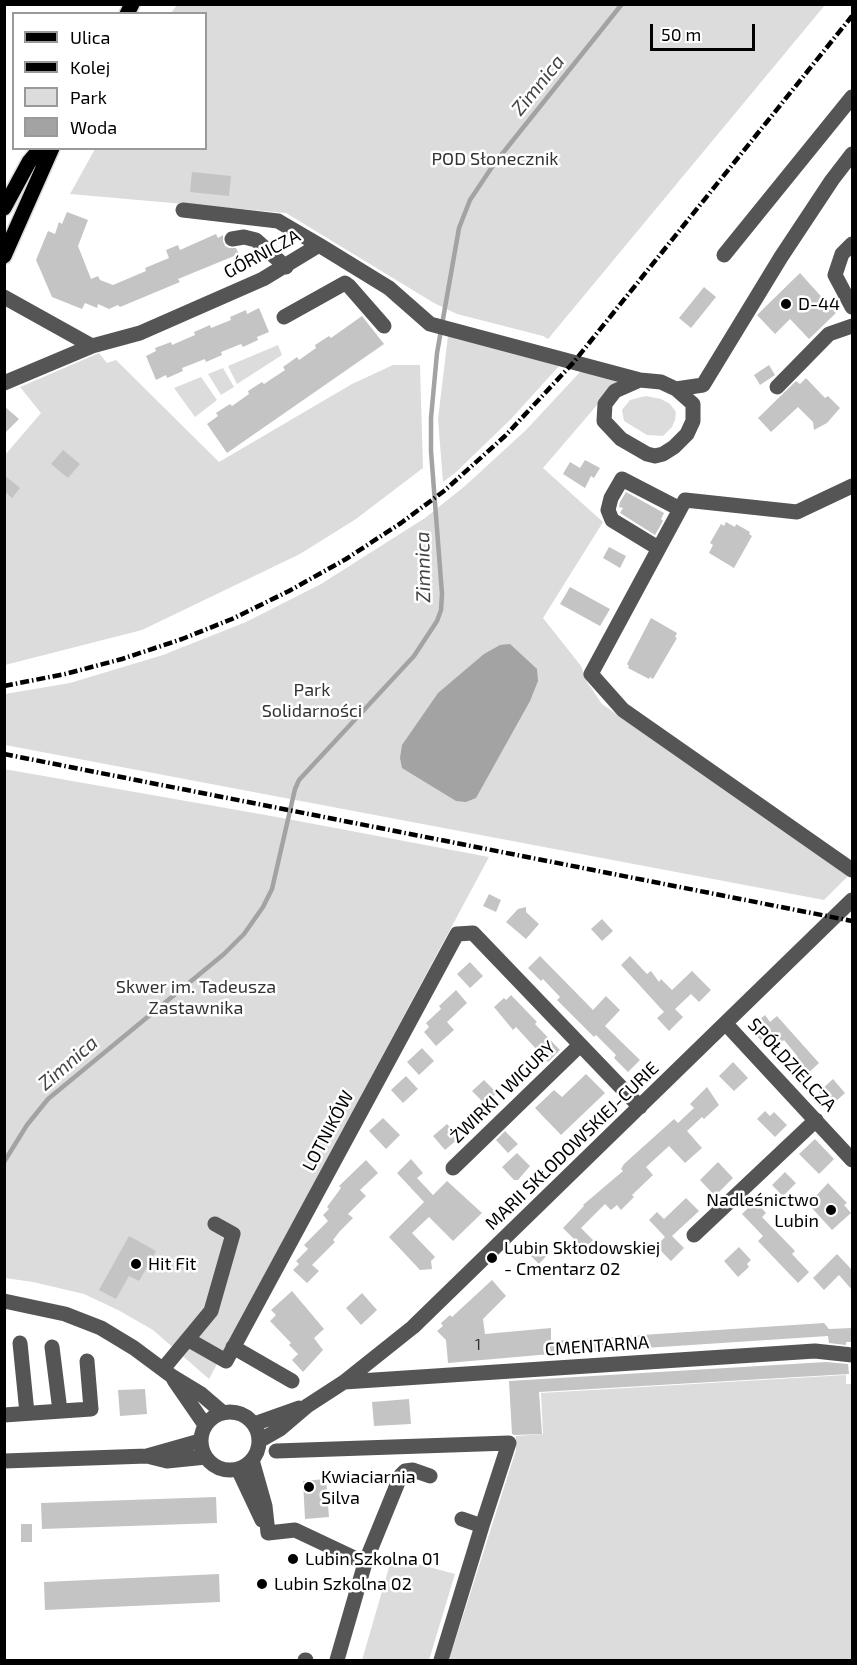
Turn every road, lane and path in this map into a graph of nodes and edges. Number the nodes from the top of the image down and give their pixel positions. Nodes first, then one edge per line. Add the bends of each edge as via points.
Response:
1 (852, 97) edge
2 (39, 150) edge
3 (51, 150) edge
4 (852, 155) edge
5 (4, 208) edge
6 (183, 210) dead end
7 (232, 239) dead end
8 (852, 244) edge
9 (319, 245) junction
10 (724, 255) dead end
11 (4, 256) edge
12 (286, 267) junction
13 (389, 288) junction
14 (4, 297) edge
15 (365, 303) junction
16 (852, 307) edge
17 (284, 317) dead end
18 (384, 326) dead end
19 (852, 326) edge
20 (92, 346) junction
21 (640, 380) junction
22 (4, 383) edge
23 (703, 385) junction
24 (777, 387) dead end
25 (676, 388) junction
26 (693, 404) junction
27 (852, 486) edge
28 (680, 509) junction
29 (658, 548) junction
30 (852, 870) edge
31 (852, 900) edge
32 (473, 933) joint
33 (726, 1024) junction
34 (580, 1045) junction
35 (640, 1107) junction
36 (816, 1120) junction
37 (852, 1160) edge
38 (453, 1168) dead end
39 (215, 1224) dead end
40 (694, 1235) dead end
41 (4, 1301) edge
42 (189, 1340) junction
43 (20, 1342) dead end
44 (52, 1347) dead end
45 (230, 1354) junction
46 (852, 1355) edge
47 (87, 1361) dead end
48 (168, 1373) junction
49 (292, 1381) dead end
50 (344, 1382) junction
51 (308, 1406) junction
52 (60, 1411) junction
53 (222, 1412) junction
54 (27, 1413) junction
55 (4, 1415) edge
56 (254, 1424) junction
57 (205, 1425) junction
58 (200, 1441) junction
59 (259, 1441) junction
60 (276, 1451) dead end
61 (147, 1456) junction
62 (206, 1457) junction
63 (252, 1460) junction
64 (4, 1461) edge
65 (238, 1469) junction
66 (430, 1476) dead end
67 (462, 1519) dead end
68 (482, 1526) junction
69 (267, 1530) junction
70 (365, 1563) junction
71 (337, 1660) edge
72 (441, 1660) edge

1 - 10 street
2 - 5 main road
3 - 11 main road
4 - 23 street via 781,257
6 - 9 street via 278,221
7 - 12 street via 256,240
8 - 16 street via 842,254 835,275
9 - 12 street, GÓRNICZA
9 - 13 street, GÓRNICZA
12 - 20 street, GÓRNICZA via 140,333
13 - 15 street
13 - 21 street, GÓRNICZA via 430,324
14 - 20 street
15 - 17 street via 345,284
15 - 18 street
19 - 24 street via 829,334
20 - 22 street, GÓRNICZA
21 - 25 street via 661,381
21 - 26 street via 615,391 603,411 610,429 647,454 663,454 687,434 693,421
23 - 25 street
23 - 26 street
25 - 26 street
27 - 28 street via 797,513 685,500
28 - 29 street
28 - 29 street via 622,479 611,498 608,510 612,520
29 - 30 street via 591,674 623,710
31 - 33 street, MARII SKŁODOWSKIEJ-CURIE
32 - 34 street, ŻWIRKI I WIGURY
32 - 45 street, LOTNIKÓW via 457,933
33 - 35 street, MARII SKŁODOWSKIEJ-CURIE
33 - 36 street, SPÓŁDZIELCZA
34 - 35 street, ŻWIRKI I WIGURY
34 - 38 street, ŻWIRKI I WIGURY
35 - 50 street, MARII SKŁODOWSKIEJ-CURIE via 413,1327
36 - 37 street, SPÓŁDZIELCZA
36 - 40 street
39 - 42 street via 233,1234 211,1311
41 - 48 street via 64,1314 101,1328
42 - 45 street
42 - 48 street
43 - 54 street
44 - 52 street
45 - 49 street
46 - 50 street, CMENTARNA via 815,1351
47 - 52 street via 91,1409
48 - 53 street
48 - 57 street
50 - 51 street, MARII SKŁODOWSKIEJ-CURIE
51 - 56 street, MARII SKŁODOWSKIEJ-CURIE
51 - 59 street, MARII SKŁODOWSKIEJ-CURIE
52 - 54 street
53 - 56 street via 245,1416
53 - 57 street
54 - 55 street
56 - 59 street
57 - 58 street
58 - 61 street
58 - 62 street
59 - 63 street
60 - 68 street via 509,1443
61 - 62 street via 167,1461
61 - 64 street
62 - 65 street via 214,1466
63 - 65 street
63 - 69 street via 265,1506
65 - 69 street
66 - 70 street via 413,1470 401,1474
67 - 68 street
68 - 72 street
69 - 70 street via 295,1530
70 - 71 street

